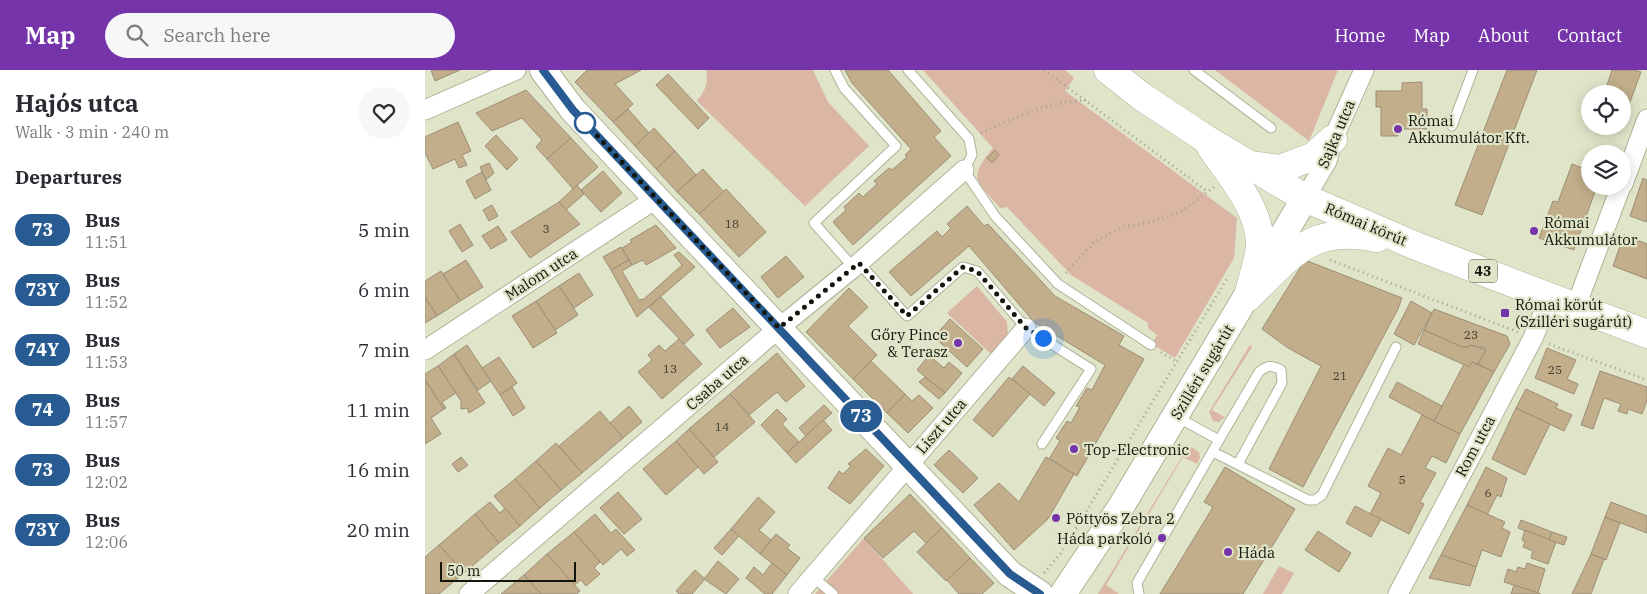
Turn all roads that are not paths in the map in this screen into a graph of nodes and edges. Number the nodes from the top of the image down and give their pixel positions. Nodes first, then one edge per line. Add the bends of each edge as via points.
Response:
1 (516, 70) edge
2 (543, 70) edge
3 (835, 70) edge
4 (908, 70) edge
5 (1108, 70) edge
6 (1194, 70) edge
7 (1364, 70) edge
8 (1473, 70) edge
9 (425, 110) edge
10 (1647, 119) edge
11 (1452, 126) dead end
12 (1271, 128) dead end
13 (1206, 139) junction
14 (1333, 139) junction
15 (1631, 161) edge
16 (1247, 165) junction
17 (964, 170) junction
18 (1618, 195) edge
19 (657, 198) junction
20 (1305, 198) junction
21 (1415, 246) junction
22 (857, 266) junction
23 (1248, 297) junction
24 (1550, 297) junction
25 (1576, 306) junction
26 (779, 328) junction
27 (1026, 328) junction
28 (1647, 334) edge
29 (1151, 345) road end
30 (1396, 347) dead end
31 (425, 350) edge
32 (1175, 416) junction
33 (1219, 440) junction
34 (1042, 444) dead end
35 (1213, 452) junction
36 (1238, 464) junction
37 (907, 466) junction
38 (813, 577) junction
39 (1037, 592) edge
40 (469, 594) edge
41 (798, 594) edge
42 (833, 594) edge
43 (1063, 594) edge
44 (1139, 594) edge
45 (1398, 594) edge

1 - 9 street
2 - 19 main road via 573,110
3 - 22 lane via 844,88 896,146 814,224
4 - 17 lane via 969,139 972,155
5 - 13 main road, Római körút / 43
6 - 12 lane
7 - 14 street, Sajka utca
8 - 11 lane
10 - 15 street
13 - 16 main road, Római körút / 43
13 - 23 main road via 1258,222 1260,246
14 - 16 main road via 1314,156 1280,169
14 - 20 street, Sajka utca via 1327,161
16 - 20 main road, Római körút / 43
17 - 22 street, Csaba utca
17 - 29 lane via 995,216 1058,284
18 - 25 street
19 - 26 main road
19 - 31 street, Malom utca
20 - 21 main road, Római körút / 43
20 - 23 main road, Szilléri sugárút
21 - 23 main road via 1355,234 1333,235 1305,244 1290,254
21 - 24 main road, Római körút / 43
22 - 26 street, Csaba utca
22 - 27 lane via 907,316 963,267 977,271
23 - 32 main road, Szilléri sugárút
24 - 25 main road, Római körút / 43
24 - 45 street, Rom utca via 1533,338
25 - 28 main road, Római körút / 43
26 - 37 main road
26 - 40 street, Csaba utca
27 - 34 lane via 1091,369
27 - 37 street, Liszt utca
30 - 36 lane via 1322,495 1309,500
32 - 33 lane
32 - 43 main road, Szilléri sugárút via 1122,505
33 - 35 lane
33 - 36 lane via 1259,372 1265,366 1281,370 1283,376 1279,391
35 - 36 lane
35 - 44 lane via 1137,583
37 - 38 street, Liszt utca
37 - 39 main road via 1010,574
38 - 41 street, Liszt utca
38 - 42 lane

